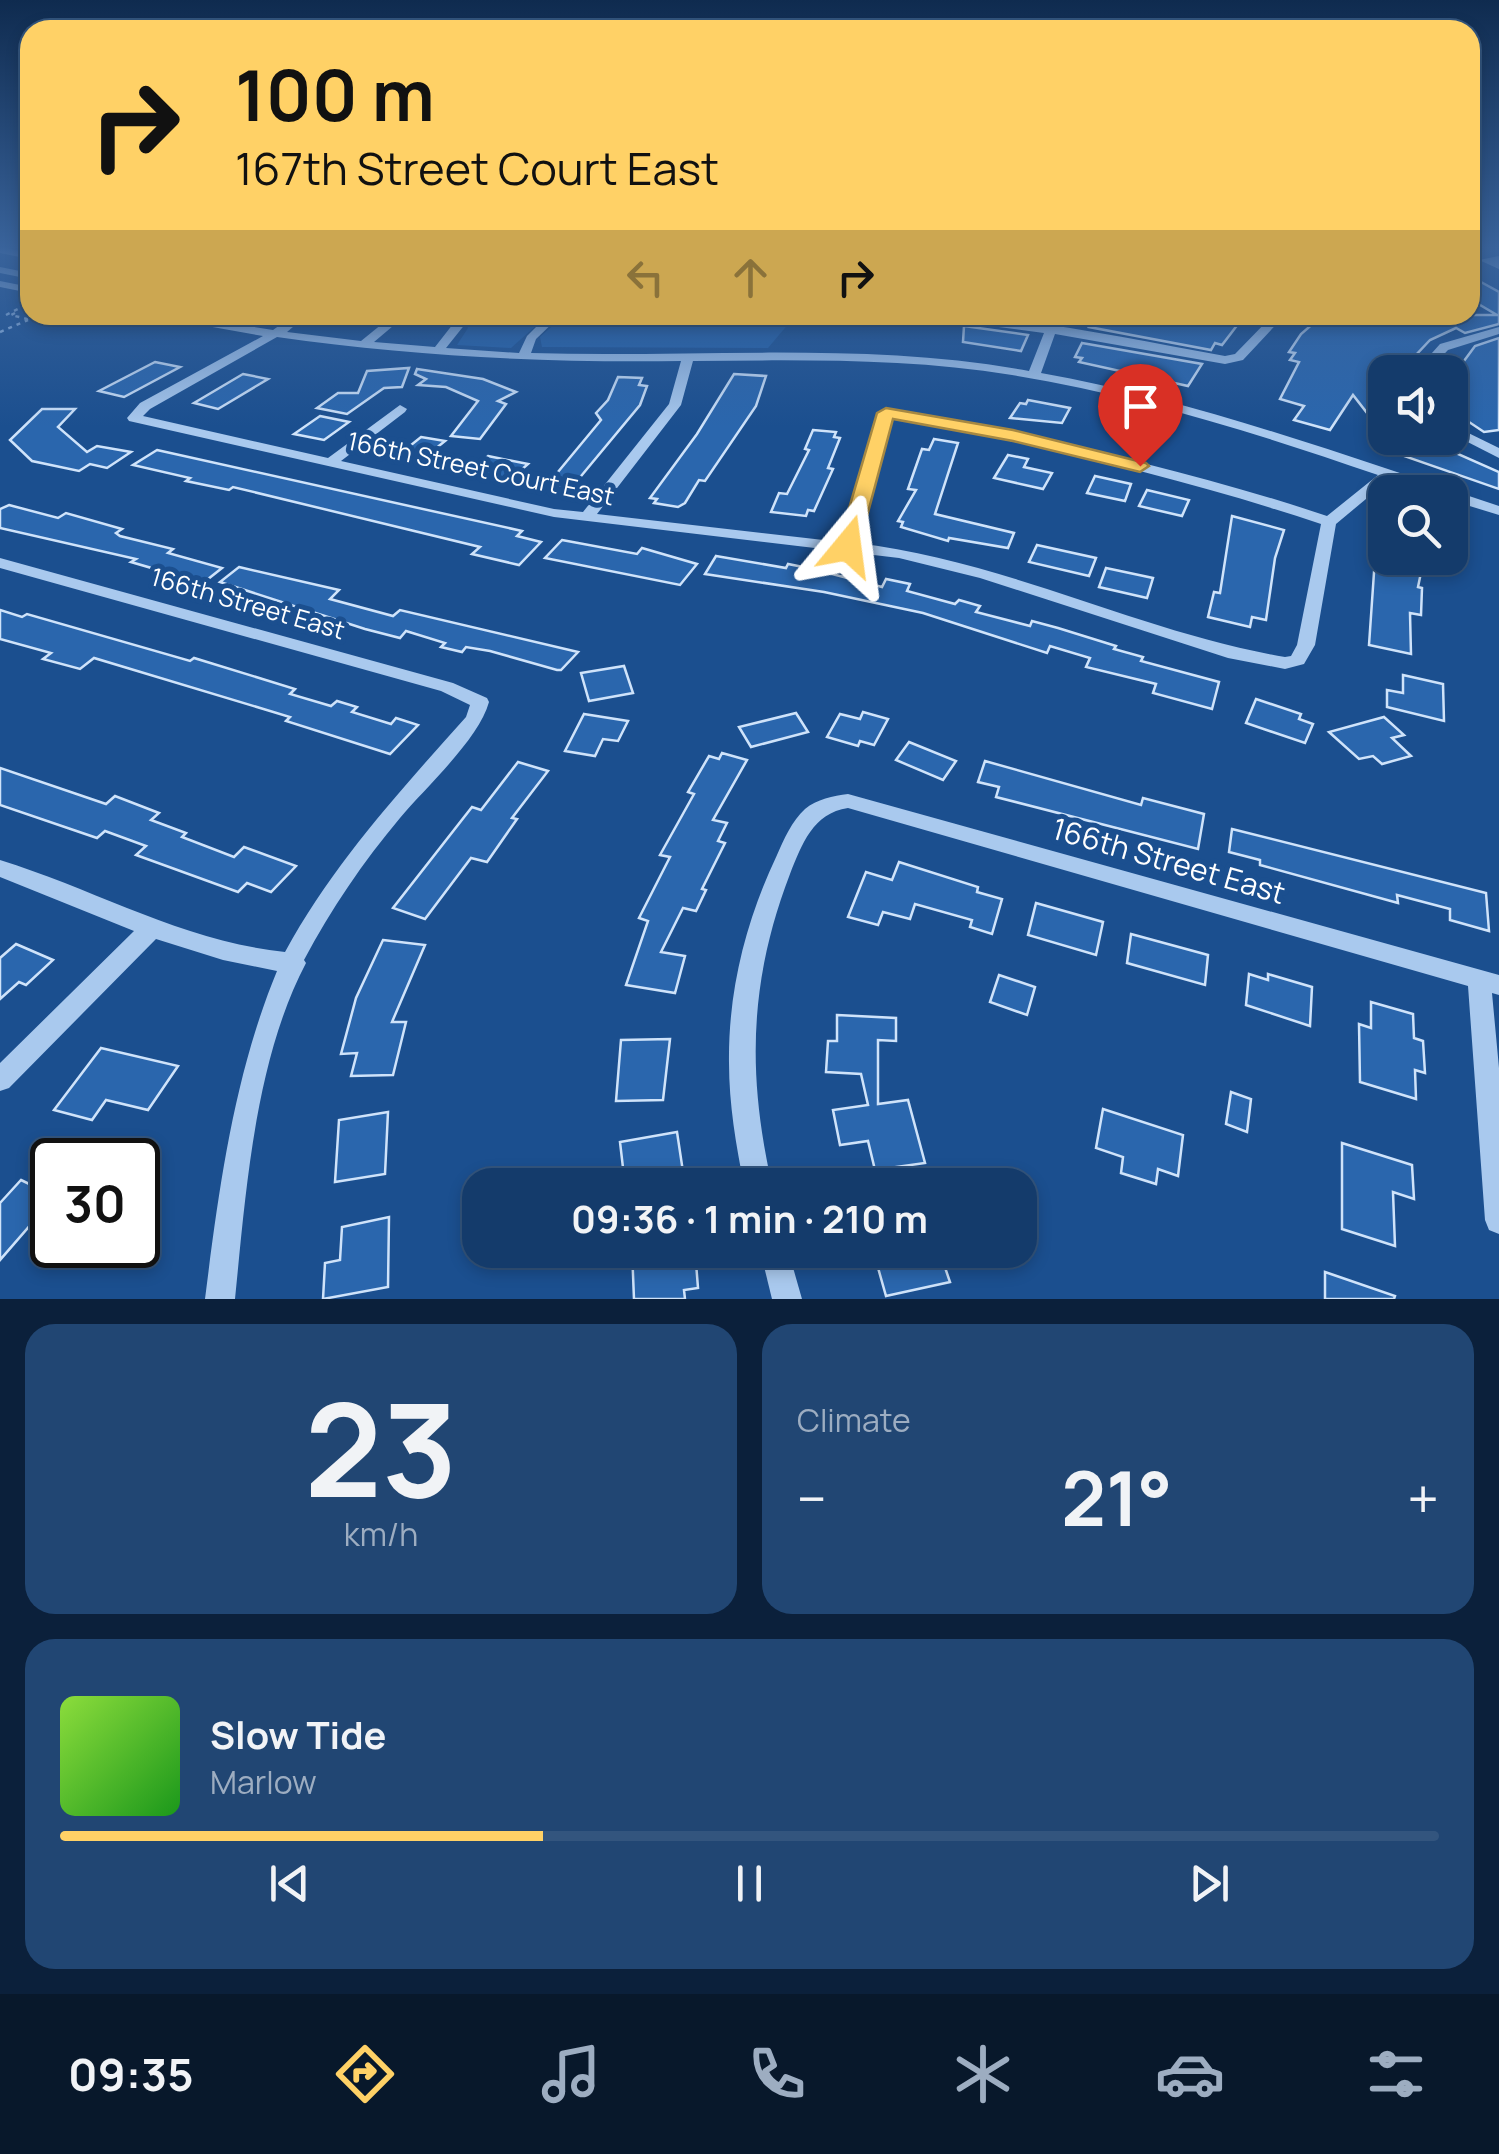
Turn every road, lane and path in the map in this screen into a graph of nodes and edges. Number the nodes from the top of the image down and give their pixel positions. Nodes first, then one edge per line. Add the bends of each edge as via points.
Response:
1 (20, 309) edge
2 (20, 310) edge
3 (0, 313) edge
4 (8, 315) junction
5 (20, 318) edge
6 (221, 325) edge
7 (287, 325) edge
8 (388, 325) edge
9 (458, 325) edge
10 (545, 325) edge
11 (1010, 325) edge
12 (1268, 325) edge
13 (1051, 330) junction
14 (1499, 330) edge
15 (274, 334) junction
16 (363, 345) junction
17 (438, 351) junction
18 (1436, 355) edge
19 (524, 356) junction
20 (688, 357) junction
21 (1034, 376) junction
22 (400, 410) dead end
23 (1468, 438) edge
24 (1499, 454) edge
25 (330, 462) junction
26 (1388, 474) junction
27 (1391, 475) edge
28 (1468, 501) edge
29 (1499, 511) edge
30 (586, 518) junction
31 (1329, 522) junction
32 (848, 546) junction
33 (0, 562) edge
34 (0, 868) edge
35 (153, 928) junction
36 (294, 962) junction
37 (1489, 982) edge
38 (0, 1080) edge
39 (755, 1168) edge
40 (1499, 1220) edge
41 (779, 1268) edge
42 (220, 1299) edge
43 (787, 1299) edge

1 - 4 path
2 - 4 path
3 - 4 path
4 - 5 path
6 - 15 street
7 - 15 street
8 - 16 street
9 - 17 street
10 - 19 street
11 - 13 street
12 - 13 street via 1234,359
13 - 21 street
14 - 18 street
15 - 16 street
15 - 25 street, 166th Street Court East via 134,418
16 - 17 street
17 - 19 street
19 - 20 street
20 - 21 street via 905,359
20 - 30 street via 675,405
21 - 26 street via 1227,418
22 - 25 street
23 - 24 street
25 - 30 street, 166th Street Court East
26 - 27 street
26 - 31 street
28 - 29 street
30 - 32 street, 166th Street Court East
31 - 32 street via 1064,448 886,413
31 - 32 street, 166th Street Court East via 1306,646 1298,660 1286,663 1204,645 945,563
33 - 36 street, 166th Street East via 447,687 480,702 475,719 381,826
34 - 35 street
35 - 36 street via 249,957
35 - 38 street
36 - 42 street via 250,1087
37 - 39 street, 166th Street East via 848,801 822,806 804,818 752,946 741,1017 741,1086
37 - 40 street
41 - 43 street

